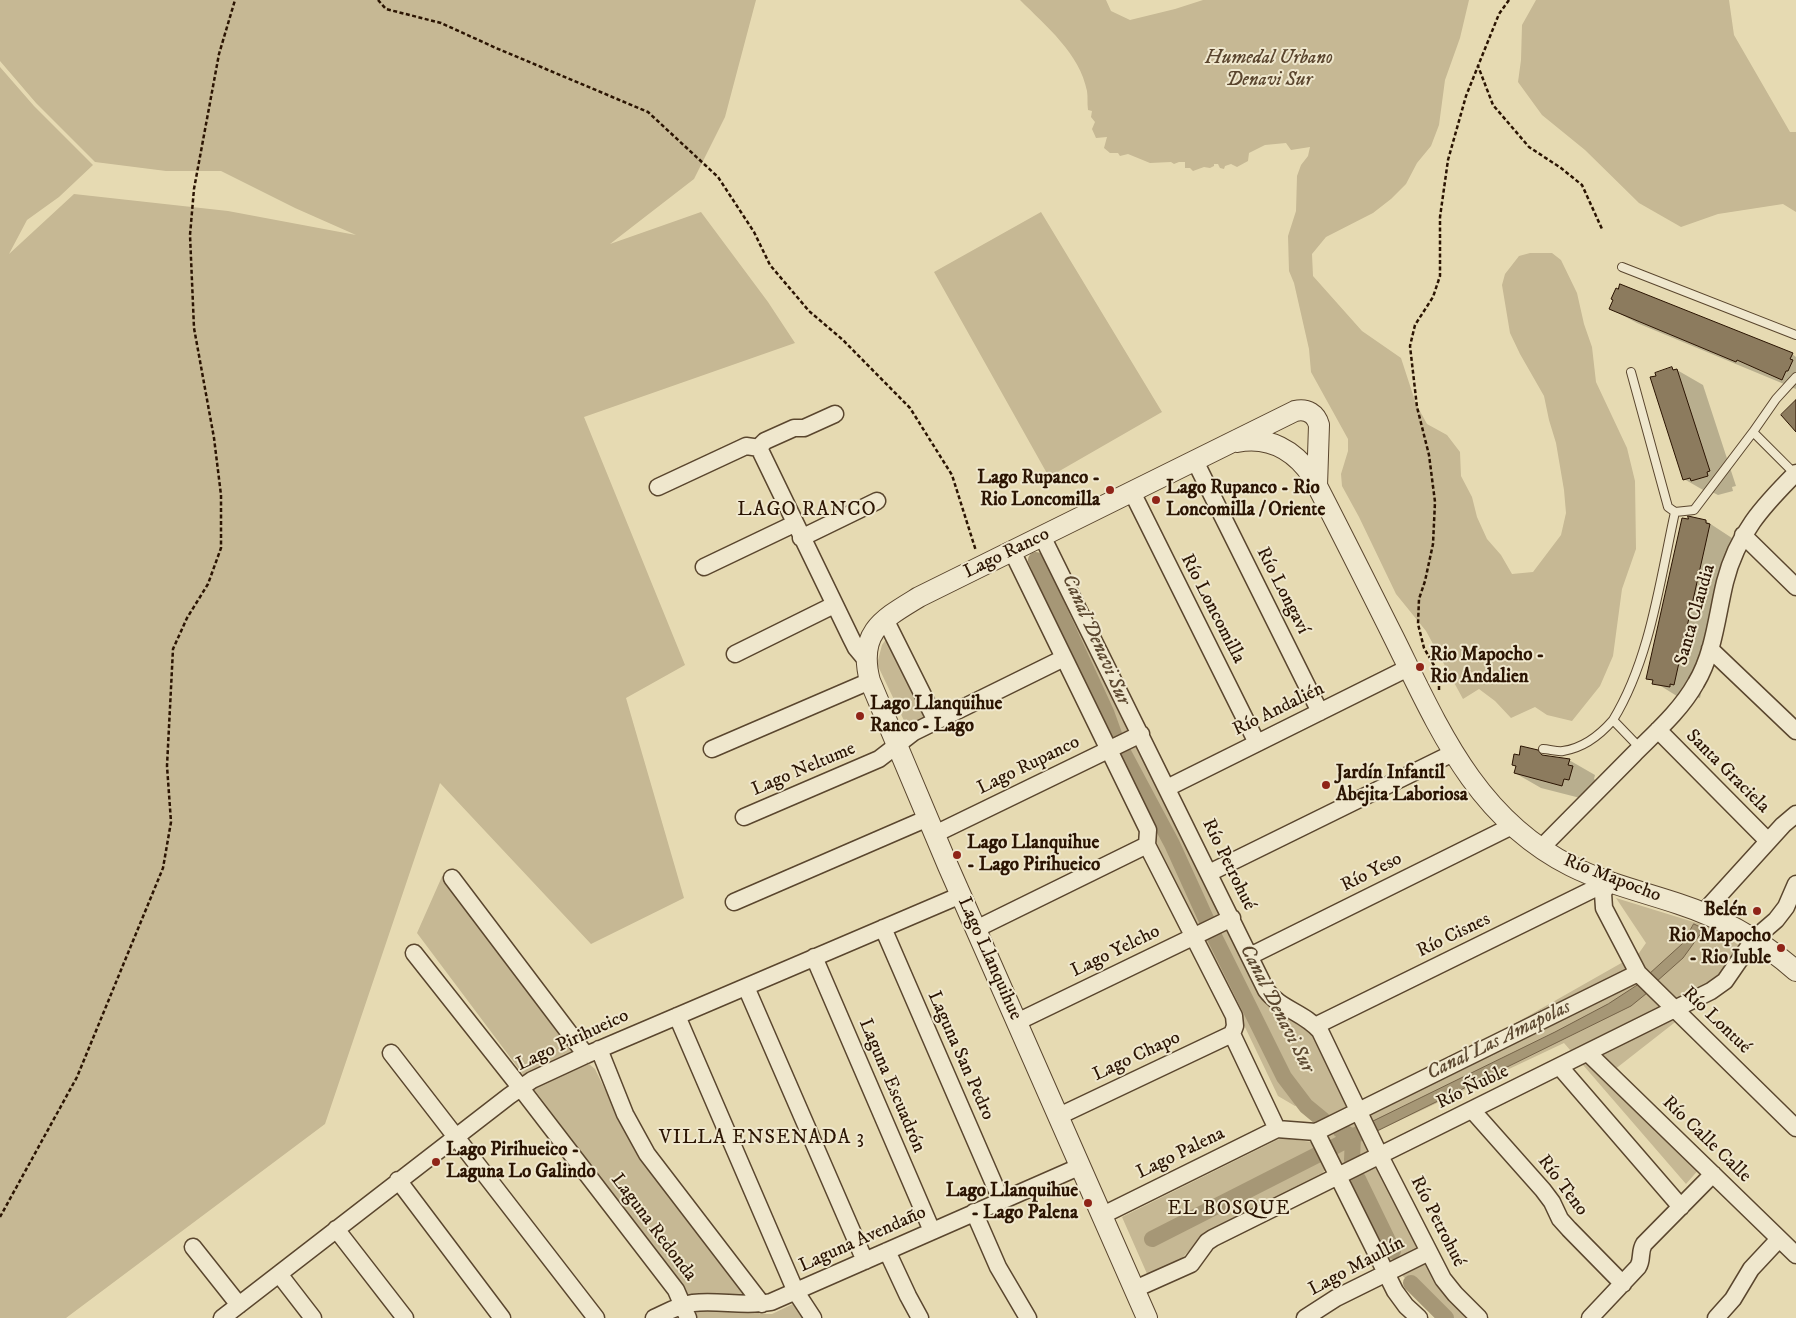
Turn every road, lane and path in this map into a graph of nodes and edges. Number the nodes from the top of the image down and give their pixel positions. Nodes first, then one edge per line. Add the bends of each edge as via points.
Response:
1 (235, 0) edge
2 (378, 0) edge
3 (1509, 0) edge
4 (1478, 66) junction
5 (1602, 229) dead end
6 (1622, 267) dead end
7 (1796, 335) edge
8 (1631, 372) dead end
9 (1796, 378) edge
10 (836, 414) dead end
11 (1753, 432) junction
12 (1227, 445) junction
13 (760, 448) junction
14 (1195, 461) junction
15 (1796, 473) edge
16 (1318, 486) junction
17 (658, 487) dead end
18 (1132, 492) junction
19 (877, 501) dead end
20 (1675, 512) junction
21 (798, 531) junction
22 (1744, 535) junction
23 (1042, 536) junction
24 (1012, 551) junction
25 (704, 567) dead end
26 (981, 567) junction
27 (1796, 587) edge
28 (834, 605) junction
29 (885, 619) junction
30 (1710, 648) junction
31 (735, 654) dead end
32 (1064, 658) junction
33 (866, 660) junction
34 (1408, 668) junction
35 (870, 681) junction
36 (1320, 712) junction
37 (1431, 712) junction
38 (1613, 720) junction
39 (936, 721) junction
40 (1658, 730) junction
41 (1796, 731) edge
42 (1141, 734) junction
43 (1257, 743) junction
44 (896, 745) junction
45 (1640, 748) junction
46 (712, 749) dead end
47 (1543, 749) dead end
48 (1109, 750) junction
49 (1453, 753) junction
50 (1167, 788) junction
51 (1796, 814) edge
52 (744, 817) dead end
53 (931, 826) junction
54 (1512, 826) junction
55 (1768, 841) junction
56 (1147, 844) junction
57 (1541, 848) junction
58 (1209, 873) junction
59 (452, 878) dead end
60 (1610, 881) junction
61 (1796, 884) edge
62 (961, 895) junction
63 (734, 902) dead end
64 (1704, 913) junction
65 (1232, 918) junction
66 (883, 928) junction
67 (976, 929) junction
68 (1194, 937) junction
69 (1754, 939) junction
70 (414, 953) dead end
71 (1250, 956) junction
72 (814, 958) junction
73 (1796, 971) edge
74 (1638, 973) junction
75 (746, 987) junction
76 (1675, 1009) junction
77 (676, 1016) junction
78 (1017, 1022) junction
79 (1315, 1026) junction
80 (1232, 1034) junction
81 (592, 1052) junction
82 (391, 1053) dead end
83 (1588, 1053) junction
84 (1560, 1067) junction
85 (520, 1087) junction
86 (1472, 1110) junction
87 (1359, 1112) junction
88 (1059, 1116) junction
89 (1796, 1128) edge
90 (1277, 1129) junction
91 (1316, 1132) junction
92 (456, 1136) junction
93 (1380, 1156) junction
94 (1081, 1166) junction
95 (1713, 1174) junction
96 (1338, 1178) junction
97 (398, 1180) junction
98 (1001, 1200) junction
99 (1681, 1207) junction
100 (974, 1212) junction
101 (1103, 1215) junction
102 (0, 1216) edge
103 (336, 1229) junction
104 (932, 1231) junction
105 (1779, 1238) junction
106 (193, 1247) dead end
107 (887, 1251) junction
108 (1429, 1252) junction
109 (1796, 1255) edge
110 (865, 1261) junction
111 (1386, 1273) junction
112 (279, 1274) junction
113 (1623, 1284) junction
114 (1135, 1289) junction
115 (796, 1292) junction
116 (762, 1304) junction
117 (239, 1305) junction
118 (686, 1312) edge
119 (222, 1318) edge
120 (313, 1318) edge
121 (405, 1318) edge
122 (502, 1318) edge
123 (596, 1318) edge
124 (654, 1318) edge
125 (813, 1318) edge
126 (920, 1318) edge
127 (1028, 1318) edge
128 (1147, 1318) edge
129 (1305, 1318) edge
130 (1419, 1318) edge
131 (1480, 1318) edge
132 (1590, 1318) edge
133 (1716, 1318) edge

1 - 102 path via 219,54 194,189 190,235 194,328 221,495 221,548 208,584 173,649 166,766 171,822 163,868 77,1077
2 - 26 path via 386,9 441,22 648,112 718,177 754,232 770,265 809,310 910,408 927,433 952,475
3 - 4 path via 1499,14
4 - 5 path via 1493,105 1529,147 1582,185
4 - 37 path via 1463,104 1448,160 1440,217 1440,276 1433,296 1415,324 1410,346 1435,502 1433,544 1418,611 1420,636 1440,680
6 - 7 lane
8 - 20 lane via 1668,507
9 - 11 lane via 1776,399
10 - 13 street via 804,428 794,428 765,441
11 - 15 lane
11 - 20 lane via 1694,510
12 - 14 street, Lago Ranco
12 - 16 street, Río Mapocho via 1249,440 1280,446 1298,458
12 - 16 street, Río Mapocho via 1300,409 1310,412 1319,426
13 - 17 street via 746,446
13 - 21 street, Lago Llanquihue
14 - 18 street, Lago Ranco
14 - 36 street, Río Longaví
15 - 22 street, Santa Claudia via 1764,505
16 - 34 street, Río Mapocho
18 - 23 street, Lago Ranco
18 - 43 street, Río Loncomilla
19 - 21 street
20 - 38 lane via 1641,658
21 - 25 street
21 - 28 street, Lago Llanquihue
22 - 27 street
22 - 30 street, Santa Claudia via 1728,573
23 - 24 street, Lago Ranco
23 - 42 street, Río Petrohué
24 - 26 street, Lago Ranco
24 - 32 street
26 - 29 street, Lago Ranco via 920,597
28 - 31 street
28 - 33 street, Lago Llanquihue via 856,648
29 - 33 street, Lago Ranco via 870,638
29 - 39 street
30 - 40 street, Santa Claudia via 1705,666 1688,696
30 - 41 street
32 - 39 street, Lago Neltume
32 - 48 street
33 - 35 street, Lago Llanquihue
34 - 36 street, Río Andalién
34 - 37 street, Río Mapocho
35 - 44 street, Lago Llanquihue
35 - 46 street
36 - 43 street, Río Andalién
37 - 49 street, Río Mapocho
38 - 45 lane
38 - 47 lane via 1597,736 1575,748 1561,751
39 - 44 street, Lago Neltume
40 - 45 street, Santa Claudia
40 - 55 street, Santa Graciela
42 - 48 street, Lago Rupanco
42 - 50 street, Río Petrohué
43 - 50 street, Río Andalién
44 - 52 street, Lago Neltume via 879,759
44 - 53 street, Lago Llanquihue
45 - 57 street, Santa Claudia
48 - 53 street, Lago Rupanco
48 - 56 street via 1148,830
49 - 54 street, Río Mapocho via 1480,792
49 - 58 street
50 - 58 street, Río Petrohué
51 - 55 street
53 - 62 street, Lago Llanquihue
53 - 63 street, Lago Rupanco
54 - 57 street, Río Mapocho
54 - 71 street, Río Yeso
55 - 64 street
56 - 67 street
56 - 68 street
57 - 60 street, Río Mapocho via 1573,867
58 - 65 street, Río Petrohué
59 - 81 street, Laguna Redonda
60 - 64 street, Río Mapocho
60 - 74 street, Río Lontué via 1603,893 1604,908
60 - 79 street, Río Cisnes
61 - 69 street, Río Ñuble via 1786,907
62 - 66 street, Lago Pirihueico
62 - 67 street, Lago Llanquihue
64 - 69 street, Río Mapocho
65 - 68 street, Lago Yelcho
65 - 71 street, Río Petrohué
66 - 72 street, Lago Pirihueico
66 - 98 street, Laguna San Pedro
67 - 78 street, Lago Llanquihue
68 - 78 street, Lago Yelcho
68 - 80 street via 1234,1016
69 - 73 street, Río Mapocho
69 - 76 street, Río Ñuble via 1725,981
70 - 85 street, Laguna Redonda
71 - 79 street, Río Petrohué via 1269,994
72 - 75 street, Lago Pirihueico
72 - 104 street, Laguna Escuadrón
74 - 76 street, Río Lontué
74 - 87 street, Río Ñuble
75 - 77 street, Lago Pirihueico
75 - 110 street
76 - 83 street, Río Ñuble
76 - 89 street, Río Lontué
77 - 81 street, Lago Pirihueico
77 - 115 street
78 - 88 street, Lago Llanquihue
79 - 87 street, Río Petrohué
80 - 88 street, Lago Chapo
80 - 90 street
81 - 85 street, Lago Pirihueico
81 - 116 street, Laguna Redonda via 647,1154
82 - 92 street
83 - 84 street, Río Ñuble
83 - 95 street, Río Calle Calle
84 - 86 street, Río Ñuble
84 - 99 street
85 - 92 street, Lago Pirihueico
85 - 118 street, Laguna Redonda via 676,1290
86 - 93 street, Río Ñuble
86 - 113 street, Río Teno via 1543,1190 1569,1230
87 - 91 street, Río Ñuble
87 - 93 street, Río Petrohué
88 - 94 street, Lago Llanquihue
90 - 91 street
90 - 101 street, Lago Palena
91 - 96 street
92 - 97 street, Lago Pirihueico
92 - 123 street
93 - 96 street, Río Ñuble
93 - 108 street, Río Petrohué
94 - 98 street, Laguna Avendaño
94 - 101 street, Lago Llanquihue
95 - 99 street
95 - 105 street, Río Calle Calle
96 - 111 street
96 - 114 street, Río Ñuble via 1213,1238 1191,1264
97 - 103 street, Lago Pirihueico
97 - 122 street
98 - 100 street, Laguna Avendaño
99 - 113 street via 1644,1244 1641,1263
100 - 104 street, Laguna Avendaño
100 - 127 street via 998,1266
101 - 114 street, Lago Llanquihue
103 - 112 street, Lago Pirihueico
103 - 121 street
104 - 107 street, Laguna Avendaño
105 - 109 street, Río Calle Calle
105 - 133 street via 1751,1269 1733,1299
106 - 117 street
107 - 110 street, Laguna Avendaño
107 - 126 street
108 - 111 street, Lago Maullín
108 - 131 street, Río Petrohué via 1448,1286
110 - 115 street, Laguna Avendaño
111 - 129 street, Lago Maullín
111 - 130 street via 1400,1299
112 - 117 street, Lago Pirihueico
112 - 120 street
113 - 132 street
114 - 128 street, Lago Llanquihue
115 - 116 street, Laguna Avendaño
115 - 125 street
116 - 118 street, Laguna Avendaño via 699,1303
117 - 119 street, Lago Pirihueico
118 - 124 street, Laguna Avendaño

